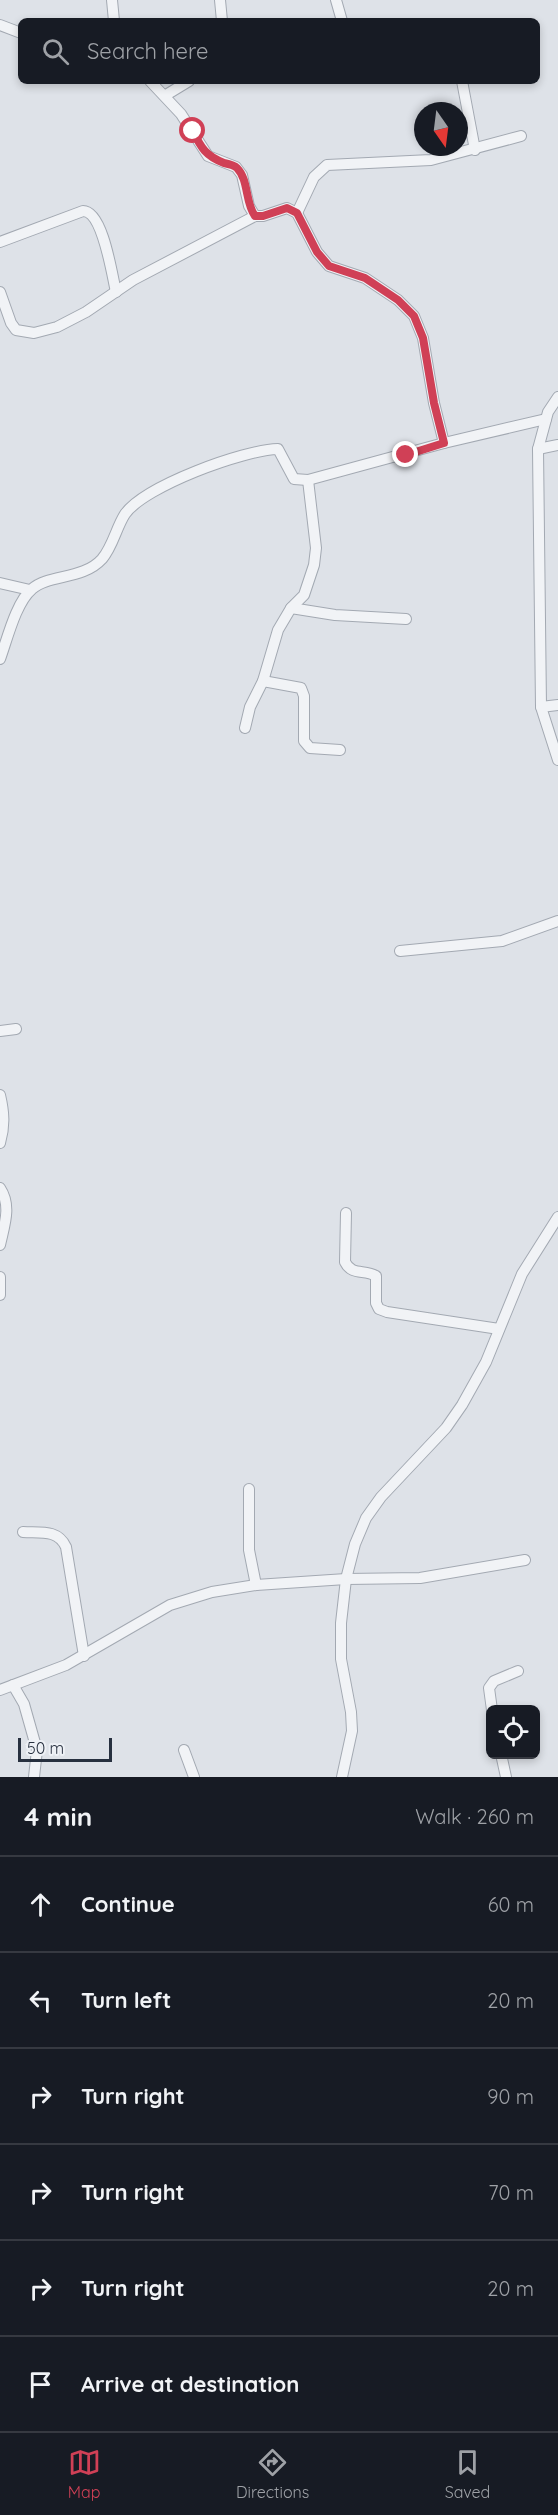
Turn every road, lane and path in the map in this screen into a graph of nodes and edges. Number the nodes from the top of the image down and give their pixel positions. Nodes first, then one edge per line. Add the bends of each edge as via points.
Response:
1 (112, 0) edge
2 (220, 0) edge
3 (336, 0) edge
4 (114, 18) edge
5 (222, 18) edge
6 (341, 18) edge
7 (0, 25) edge
8 (18, 32) edge
9 (153, 84) edge
10 (184, 84) edge
11 (463, 84) edge
12 (166, 95) junction
13 (521, 136) dead end
14 (475, 150) junction
15 (297, 213) junction
16 (255, 216) junction
17 (0, 242) edge
18 (0, 292) edge
19 (116, 292) junction
20 (4, 317) edge
21 (558, 397) edge
22 (546, 419) junction
23 (444, 443) junction
24 (558, 445) edge
25 (538, 449) junction
26 (308, 480) junction
27 (0, 583) edge
28 (30, 590) junction
29 (291, 609) junction
30 (406, 619) dead end
31 (0, 659) edge
32 (263, 681) junction
33 (558, 705) edge
34 (541, 707) junction
35 (245, 729) dead end
36 (340, 750) dead end
37 (558, 760) edge
38 (558, 921) edge
39 (400, 951) dead end
40 (16, 1029) dead end
41 (0, 1031) edge
42 (0, 1095) edge
43 (0, 1143) edge
44 (0, 1188) edge
45 (345, 1213) dead end
46 (558, 1217) edge
47 (0, 1245) edge
48 (0, 1277) edge
49 (0, 1295) edge
50 (499, 1329) junction
51 (249, 1489) dead end
52 (22, 1532) dead end
53 (525, 1560) dead end
54 (346, 1579) junction
55 (256, 1586) junction
56 (84, 1656) junction
57 (518, 1671) dead end
58 (14, 1685) junction
59 (0, 1690) edge
60 (491, 1705) edge
61 (184, 1750) dead end
62 (502, 1759) edge
63 (34, 1776) edge
64 (194, 1777) edge
65 (342, 1777) edge
66 (506, 1777) edge

1 - 4 street
2 - 5 street
3 - 6 street
7 - 8 street
9 - 12 street
10 - 12 street
11 - 14 street
12 - 16 street via 193,131 201,149 208,156 236,167 242,175
13 - 14 street
14 - 15 street via 431,160 327,165 314,177
15 - 16 street via 287,208
15 - 23 street via 317,252 329,266 365,278 414,316 423,338
16 - 19 street
17 - 19 street via 89,211 105,243
18 - 20 street
19 - 20 street via 57,327 34,333 16,330
21 - 22 street
22 - 23 street
22 - 25 street
23 - 26 street
24 - 25 street
25 - 34 street
26 - 28 street via 294,479 278,449 255,450 212,464 141,499 126,513 102,558 92,566
26 - 29 street via 316,548 314,565 304,596
27 - 28 street
28 - 31 street
29 - 30 street
29 - 32 street via 278,630
32 - 35 street via 250,707
32 - 36 street via 301,688 304,741 310,748
33 - 34 street
34 - 37 street
38 - 39 street via 502,941
40 - 41 street
42 - 43 street via 4,1113
44 - 47 street via 7,1208
45 - 50 street via 345,1262 354,1272 376,1276 376,1303 380,1309
46 - 50 street via 531,1257
48 - 49 street
50 - 54 street via 476,1382 446,1428 366,1518
51 - 55 street via 249,1550
52 - 56 street via 62,1538
53 - 54 street via 420,1578
54 - 55 street
54 - 65 street via 341,1659 351,1731
55 - 56 street via 170,1605
56 - 58 street
57 - 60 street via 494,1681 489,1688
58 - 59 street
58 - 63 street via 24,1704 37,1750
61 - 64 street
62 - 66 street

